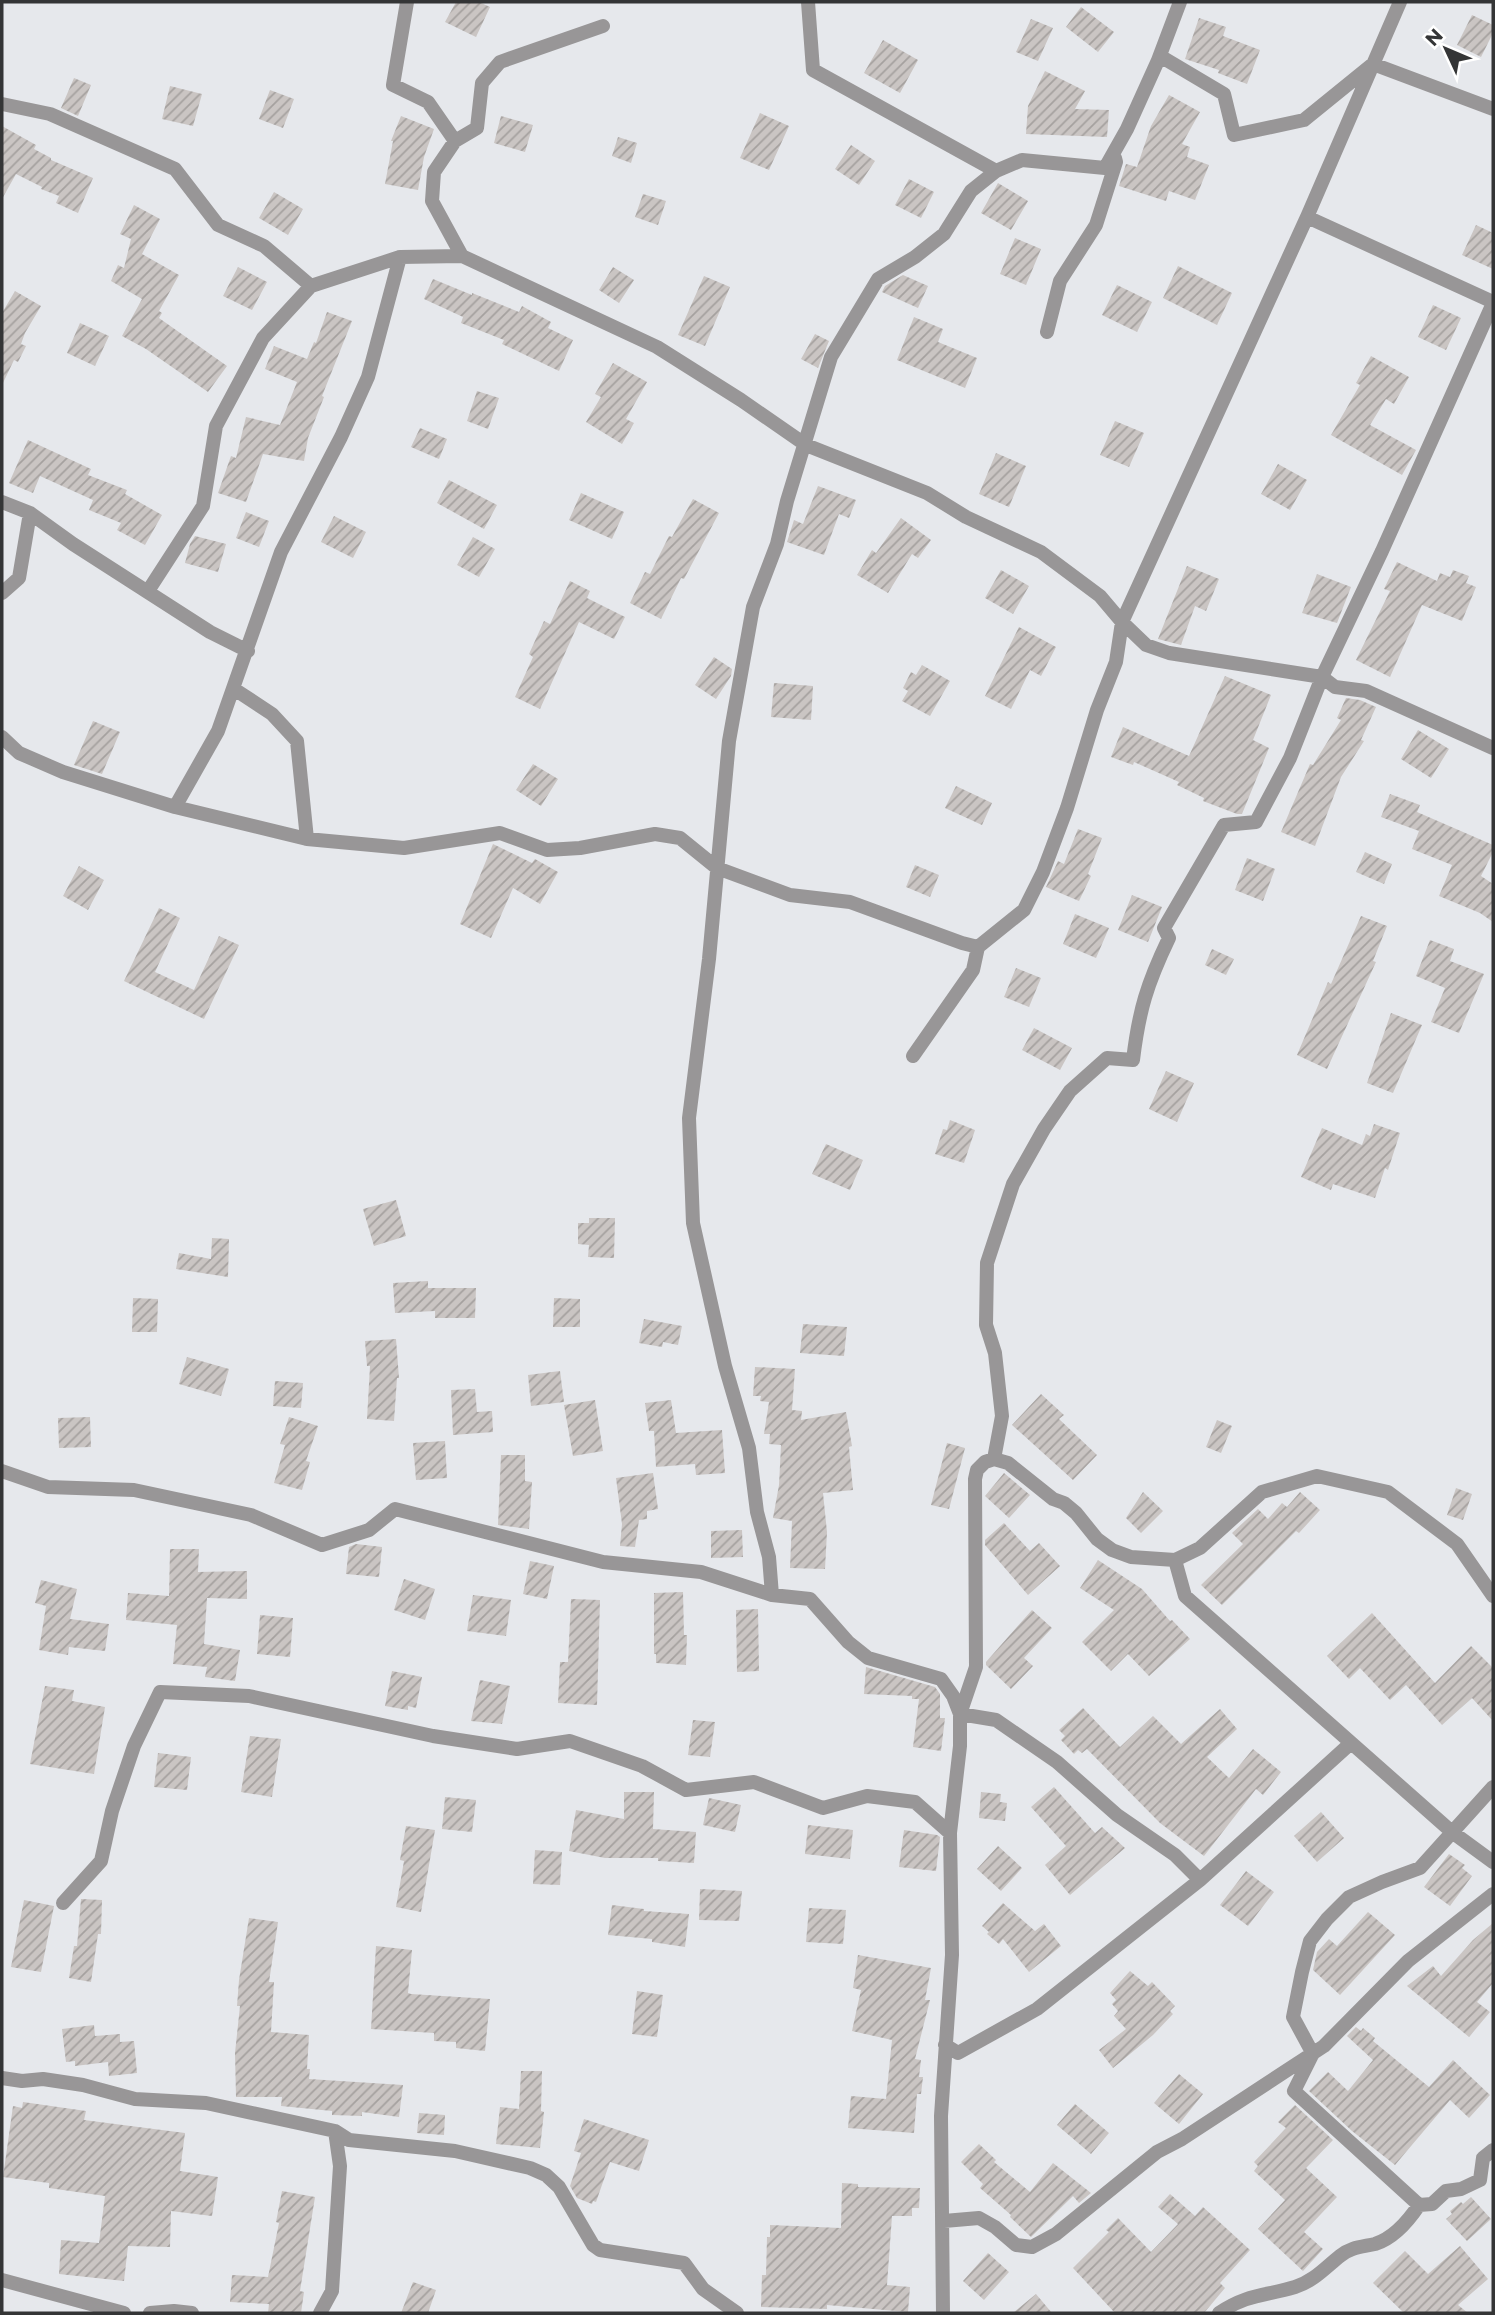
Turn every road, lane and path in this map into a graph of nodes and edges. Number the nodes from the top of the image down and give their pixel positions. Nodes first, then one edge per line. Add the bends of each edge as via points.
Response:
1 (407, 2) edge
2 (808, 2) edge
3 (1180, 2) edge
4 (1400, 2) edge
5 (603, 26) dead end
6 (1160, 57) junction
7 (1373, 64) junction
8 (2, 104) edge
9 (1493, 110) edge
10 (454, 141) junction
11 (996, 171) junction
12 (1307, 217) junction
13 (462, 256) junction
14 (400, 257) junction
15 (312, 286) junction
16 (1493, 302) edge
17 (1047, 331) dead end
18 (806, 445) junction
19 (2, 502) edge
20 (30, 513) junction
21 (148, 591) junction
22 (2, 593) edge
23 (1122, 622) junction
24 (248, 651) junction
25 (1322, 677) junction
26 (234, 689) junction
27 (2, 737) edge
28 (1493, 748) edge
29 (176, 807) junction
30 (307, 839) junction
31 (718, 868) junction
32 (978, 947) junction
33 (913, 1056) dead end
34 (994, 1459) junction
35 (2, 1471) edge
36 (1175, 1560) junction
37 (772, 1595) junction
38 (1493, 1596) edge
39 (960, 1714) junction
40 (1351, 1743) junction
41 (1493, 1787) edge
42 (1452, 1832) junction
43 (950, 1833) junction
44 (1493, 1863) edge
45 (1200, 1880) junction
46 (1493, 1894) edge
47 (63, 1903) dead end
48 (945, 2045) junction
49 (1313, 2054) junction
50 (2, 2078) edge
51 (335, 2131) junction
52 (1493, 2150) edge
53 (1419, 2205) junction
54 (944, 2221) junction
55 (2, 2280) edge
56 (124, 2313) edge
57 (150, 2313) edge
58 (192, 2313) edge
59 (320, 2313) edge
60 (737, 2313) edge
61 (943, 2313) edge
62 (1219, 2313) edge

1 - 10 street via 393,85 428,102
2 - 11 street via 813,70
3 - 6 street
4 - 7 street
5 - 10 street via 500,62 482,83 477,128
6 - 7 street via 1224,94 1234,135 1304,120
6 - 11 street via 1105,168 1023,160
6 - 17 street via 1115,156 1097,225 1059,281
7 - 9 street
7 - 12 street
8 - 15 street via 50,114 175,169 218,225 264,246
10 - 13 street via 434,172 432,201
11 - 18 street via 971,191 944,234 878,279 831,358
12 - 16 street
12 - 23 street
13 - 14 street
13 - 18 street via 657,347
14 - 15 street
14 - 24 street via 368,377 281,552
15 - 21 street via 263,338 216,426 203,506
16 - 25 street
18 - 23 street via 927,493 1041,552 1100,596
18 - 31 street via 753,607 729,741
19 - 20 street
20 - 21 street
20 - 22 street via 19,578
21 - 24 street
23 - 25 street via 1146,645 1169,653
23 - 32 street via 1116,662 1042,872 1024,910
24 - 26 street
25 - 28 street via 1335,687 1366,691
25 - 34 street via 1290,758 1256,822 1224,825 1164,928 1169,938 1138,1015 1133,1060 1107,1059 1070,1091 1013,1184 987,1263 986,1325 995,1353 1002,1416
26 - 29 street via 218,731
26 - 30 street via 272,714 297,741
27 - 29 street via 19,753 63,772
29 - 30 street
30 - 31 street via 404,848 500,834 547,850 655,834 680,838
31 - 32 street via 790,895 850,902
31 - 37 street via 689,1118 693,1223 749,1448
32 - 33 street via 973,970
34 - 36 street via 1008,1463 1064,1503 1112,1550 1131,1557
34 - 39 street via 977,1470 975,1479 976,1667
35 - 37 street via 48,1487 134,1490 251,1515 322,1545 369,1530 395,1509 603,1562 701,1572
36 - 38 street via 1200,1548 1262,1492 1317,1476 1388,1492 1457,1544
36 - 40 street via 1185,1596
37 - 39 street via 810,1599 848,1642 869,1658 941,1679
39 - 43 street
39 - 45 street via 996,1720 1047,1755 1117,1815 1175,1855
40 - 42 street
40 - 45 street
41 - 42 street
42 - 44 street
42 - 49 street via 1420,1868 1349,1897 1310,1941 1293,2017
43 - 47 street via 915,1802 867,1796 823,1808 754,1782 686,1790 642,1766 570,1741 517,1749 249,1696 160,1692 134,1746 101,1861
43 - 48 street via 952,1955
45 - 48 street via 1037,2009 958,2053
46 - 49 street via 1408,1961
48 - 54 street via 941,2116
49 - 53 street via 1294,2091
49 - 54 street via 1157,2152 1056,2234 1032,2247 1016,2245 979,2218
50 - 51 street via 83,2085 135,2099 206,2103
51 - 59 street via 340,2166 332,2291
51 - 60 street via 349,2140 455,2151 546,2175 559,2187 593,2245 600,2250 684,2263 703,2289
52 - 53 street via 1483,2158 1480,2180 1446,2191 1432,2204
53 - 62 street via 1406,2224 1377,2243 1356,2246 1340,2255 1322,2273 1297,2287 1244,2298
54 - 61 street
55 - 56 street
57 - 58 street

